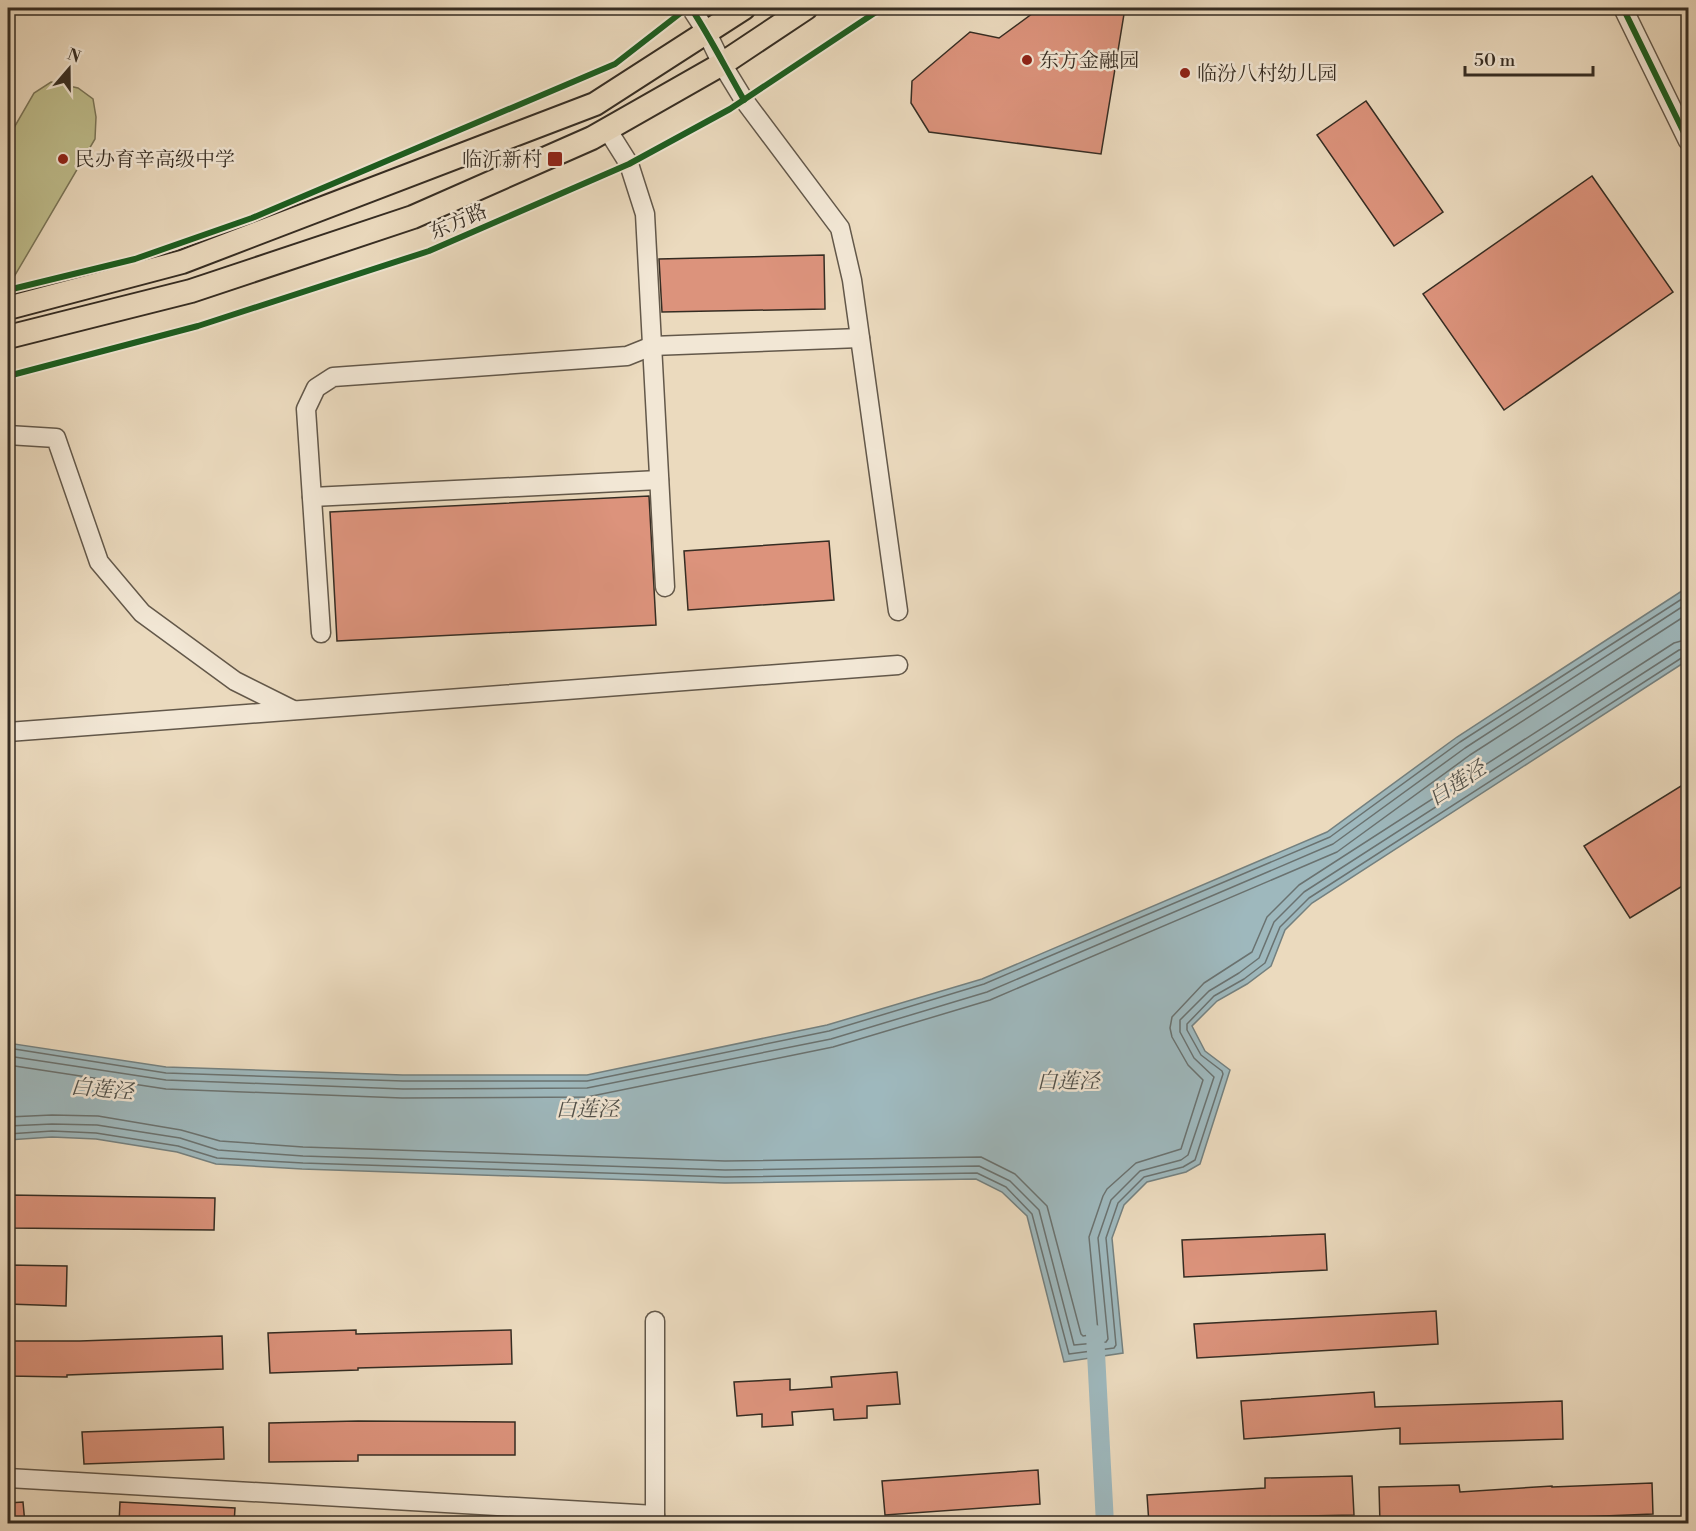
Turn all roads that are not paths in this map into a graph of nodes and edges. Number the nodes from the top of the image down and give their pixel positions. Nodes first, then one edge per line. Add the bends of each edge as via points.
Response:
1 (690, 8) edge
2 (744, 8) edge
3 (806, 8) edge
4 (1623, 8) edge
5 (706, 31) junction
6 (722, 64) junction
7 (607, 129) junction
8 (1689, 141) edge
9 (8, 308) edge
10 (8, 337) edge
11 (860, 339) junction
12 (652, 346) junction
13 (8, 435) edge
14 (659, 480) junction
15 (312, 497) junction
16 (665, 587) dead end
17 (898, 611) dead end
18 (321, 633) dead end
19 (898, 665) dead end
20 (293, 710) junction
21 (8, 732) edge
22 (655, 1321) dead end
23 (8, 1478) edge
24 (655, 1519) edge

1 - 5 street
2 - 5 main road
3 - 6 main road, 东方路
4 - 8 street
5 - 6 street
5 - 9 main road via 596,104 182,262
6 - 7 main road, 东方路
6 - 11 street via 744,100 840,228
7 - 10 main road, 东方路 via 412,217 190,291
7 - 12 street via 629,164 645,214
11 - 12 street
11 - 17 street
12 - 14 street
12 - 15 street via 627,356 333,377 316,388 306,409
13 - 20 street via 56,438 99,562 142,613 236,681
14 - 15 street
14 - 16 street
15 - 18 street
19 - 20 street
20 - 21 street
22 - 24 street
23 - 24 street

